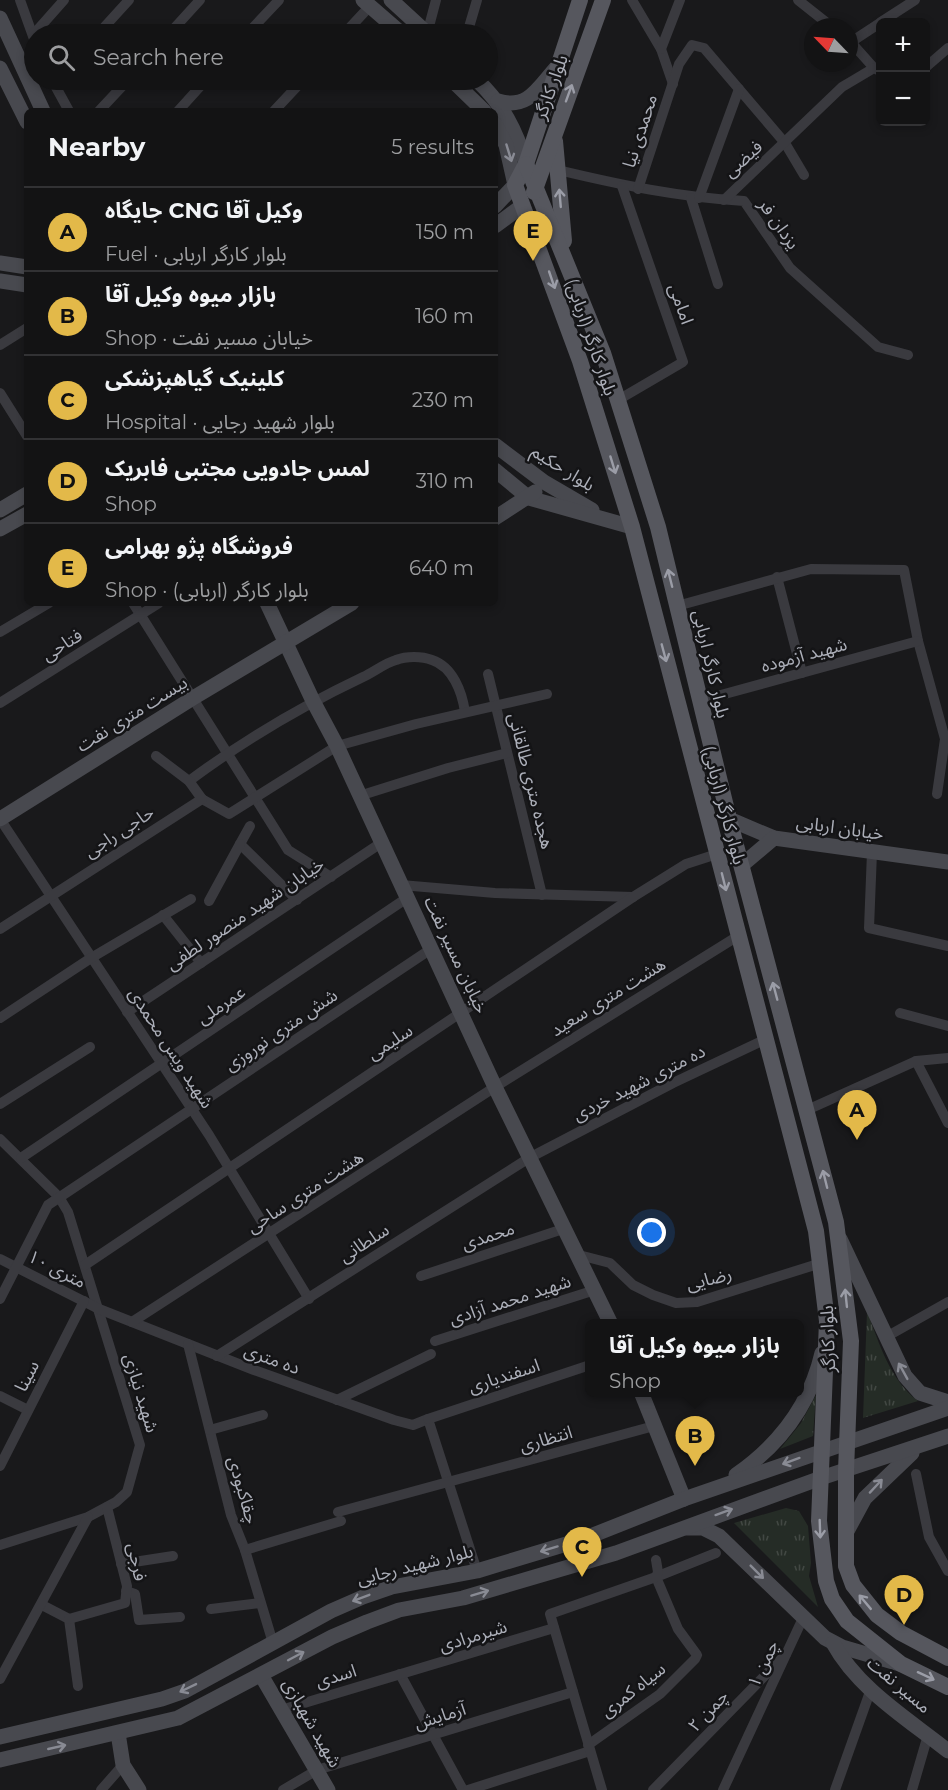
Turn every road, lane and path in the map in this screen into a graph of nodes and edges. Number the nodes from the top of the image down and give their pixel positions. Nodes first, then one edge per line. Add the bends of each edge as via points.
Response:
1 (20, 0) edge
2 (64, 0) edge
3 (129, 0) edge
4 (200, 0) edge
5 (279, 0) edge
6 (391, 0) edge
7 (436, 0) edge
8 (477, 0) edge
9 (603, 0) edge
10 (632, 0) edge
11 (680, 0) edge
12 (798, 0) edge
13 (915, 0) edge
14 (367, 3) edge
15 (577, 8) edge
16 (0, 18) edge
17 (821, 18) edge
18 (888, 18) edge
19 (29, 24) edge
20 (45, 24) edge
21 (107, 24) edge
22 (178, 24) edge
23 (256, 24) edge
24 (351, 24) edge
25 (391, 24) edge
26 (416, 24) edge
27 (430, 24) edge
28 (470, 24) edge
29 (594, 24) junction
30 (876, 26) edge
31 (858, 36) edge
32 (948, 48) edge
33 (661, 49) junction
34 (858, 49) edge
35 (930, 64) edge
36 (0, 68) edge
37 (556, 68) junction
38 (876, 68) edge
39 (876, 70) edge
40 (24, 71) edge
41 (673, 84) junction
42 (739, 89) junction
43 (33, 90) edge
44 (39, 90) edge
45 (59, 90) edge
46 (119, 90) edge
47 (197, 90) edge
48 (294, 90) edge
49 (462, 90) edge
50 (487, 90) edge
51 (34, 93) junction
52 (498, 101) junction
53 (42, 108) edge
54 (68, 108) edge
55 (102, 108) edge
56 (181, 108) edge
57 (277, 108) edge
58 (481, 108) edge
59 (24, 116) edge
60 (498, 130) edge
61 (554, 135) junction
62 (785, 143) junction
63 (526, 164) junction
64 (558, 170) junction
65 (804, 175) dead end
66 (515, 185) junction
67 (622, 186) junction
68 (537, 188) junction
69 (638, 189) junction
70 (695, 198) junction
71 (724, 200) junction
72 (498, 203) edge
73 (522, 206) junction
74 (498, 224) edge
75 (566, 256) junction
76 (0, 263) edge
77 (24, 267) edge
78 (0, 281) edge
79 (718, 284) dead end
80 (24, 285) edge
81 (24, 330) edge
82 (0, 345) edge
83 (603, 353) junction
84 (908, 355) dead end
85 (580, 362) junction
86 (0, 393) edge
87 (618, 400) junction
88 (24, 431) edge
89 (498, 446) edge
90 (498, 472) edge
91 (544, 482) junction
92 (24, 496) edge
93 (529, 498) junction
94 (0, 510) edge
95 (24, 516) edge
96 (498, 516) edge
97 (613, 521) junction
98 (632, 527) junction
99 (0, 530) edge
100 (777, 577) junction
101 (44, 606) edge
102 (135, 606) edge
103 (154, 606) edge
104 (268, 606) edge
105 (347, 606) edge
106 (677, 606) junction
107 (141, 614) junction
108 (0, 633) edge
109 (918, 640) junction
110 (286, 643) junction
111 (802, 673) junction
112 (489, 674) dead end
113 (547, 694) dead end
114 (193, 698) junction
115 (313, 701) junction
116 (699, 701) junction
117 (0, 704) edge
118 (496, 704) junction
119 (465, 712) junction
120 (337, 746) junction
121 (226, 753) junction
122 (507, 753) junction
123 (156, 756) dead end
124 (189, 781) junction
125 (937, 794) dead end
126 (359, 796) junction
127 (202, 799) junction
128 (254, 799) junction
129 (0, 819) edge
130 (729, 819) junction
131 (250, 826) dead end
132 (774, 838) junction
133 (381, 843) junction
134 (240, 844) junction
135 (872, 852) junction
136 (717, 854) junction
137 (948, 862) edge
138 (742, 866) junction
139 (331, 877) junction
140 (404, 891) junction
141 (542, 895) junction
142 (51, 896) junction
143 (633, 897) junction
144 (191, 898) dead end
145 (297, 900) junction
146 (209, 901) dead end
147 (163, 915) junction
148 (0, 928) edge
149 (738, 936) junction
150 (948, 946) edge
151 (431, 949) junction
152 (92, 958) junction
153 (201, 963) junction
154 (128, 1012) junction
155 (900, 1013) dead end
156 (462, 1014) junction
157 (0, 1018) edge
158 (948, 1026) edge
159 (764, 1040) junction
160 (90, 1047) dead end
161 (948, 1058) edge
162 (916, 1061) junction
163 (162, 1065) junction
164 (495, 1087) junction
165 (0, 1104) edge
166 (191, 1109) junction
167 (807, 1110) junction
168 (947, 1120) edge
169 (0, 1139) edge
170 (21, 1158) junction
171 (529, 1158) junction
172 (229, 1168) junction
173 (59, 1197) junction
174 (566, 1228) junction
175 (270, 1235) junction
176 (839, 1236) junction
177 (579, 1255) junction
178 (0, 1259) edge
179 (821, 1263) junction
180 (85, 1265) junction
181 (15, 1267) junction
182 (421, 1275) dead end
183 (595, 1290) junction
184 (0, 1299) edge
185 (309, 1299) junction
186 (84, 1301) junction
187 (948, 1302) edge
188 (99, 1309) junction
189 (609, 1319) edge
190 (827, 1321) junction
191 (132, 1322) junction
192 (886, 1337) junction
193 (435, 1341) dead end
194 (851, 1341) junction
195 (827, 1343) junction
196 (188, 1344) junction
197 (431, 1354) dead end
198 (217, 1356) junction
199 (585, 1367) edge
200 (0, 1396) edge
201 (643, 1397) edge
202 (337, 1400) junction
203 (948, 1402) edge
204 (948, 1408) edge
205 (28, 1410) junction
206 (263, 1415) dead end
207 (429, 1423) junction
208 (654, 1426) junction
209 (210, 1430) junction
210 (948, 1436) edge
211 (846, 1441) junction
212 (918, 1448) junction
213 (823, 1450) junction
214 (0, 1466) edge
215 (846, 1471) junction
216 (916, 1474) dead end
217 (821, 1478) junction
218 (447, 1484) junction
219 (717, 1487) junction
220 (684, 1499) junction
221 (107, 1507) junction
222 (88, 1517) junction
223 (673, 1531) junction
224 (846, 1533) junction
225 (0, 1545) edge
226 (245, 1550) junction
227 (716, 1553) dead end
228 (173, 1556) dead end
229 (656, 1560) dead end
230 (121, 1564) junction
231 (477, 1571) junction
232 (948, 1571) edge
233 (656, 1577) junction
234 (408, 1584) junction
235 (392, 1587) junction
236 (126, 1591) junction
237 (260, 1603) junction
238 (42, 1605) junction
239 (211, 1609) dead end
240 (406, 1609) junction
241 (180, 1617) dead end
242 (803, 1618) junction
243 (69, 1619) junction
244 (554, 1628) junction
245 (273, 1643) junction
246 (833, 1643) junction
247 (786, 1654) junction
248 (948, 1658) edge
249 (900, 1664) junction
250 (400, 1674) junction
251 (261, 1675) junction
252 (0, 1679) edge
253 (78, 1686) dead end
254 (948, 1687) edge
255 (871, 1689) junction
256 (573, 1692) junction
257 (281, 1710) junction
258 (118, 1733) junction
259 (435, 1735) junction
260 (928, 1735) junction
261 (0, 1737) edge
262 (589, 1748) junction
263 (948, 1751) edge
264 (0, 1760) edge
265 (123, 1765) junction
266 (317, 1770) junction
267 (505, 1778) junction
268 (101, 1790) edge
269 (139, 1790) edge
270 (283, 1790) edge
271 (328, 1790) edge
272 (463, 1790) edge
273 (468, 1790) edge
274 (508, 1790) edge
275 (602, 1790) edge
276 (653, 1790) edge
277 (723, 1790) edge
278 (835, 1790) edge
279 (912, 1790) edge

1 - 19 street
2 - 20 street
3 - 21 street
4 - 22 street
5 - 23 street
6 - 26 main road
7 - 27 street
8 - 28 street
9 - 29 main road, بلوار کارگر
10 - 33 street
11 - 33 street
12 - 17 street
13 - 18 street
14 - 24 street
14 - 25 main road
15 - 29 main road
15 - 37 main road, بلوار کارگر
16 - 40 main road
61 -> 29 main road, بلوار کارگر
30 - 31 street
32 - 35 street
33 - 41 street
34 - 38 street
36 - 59 main road
37 - 52 main road via 523,103
37 - 63 main road, بلوار کارگر
39 - 62 street, فیضی via 842,87
41 - 42 street, محمدی نیا via 692,45 704,48
41 - 69 street, محمدی نیا
42 - 62 street
42 - 70 street
43 - 51 main road
44 - 51 street
45 - 54 street
46 - 55 street
47 - 56 street
48 - 57 street
49 - 58 main road
50 - 52 main road
51 - 53 main road
52 - 63 main road via 518,135
60 -> 66 main road via 506,145
61 - 64 main road
61 - 68 main road, بلوار کارگر
62 - 65 street
62 - 71 street, فیضی
63 - 66 main road, بلوار کارگر
63 - 68 main road, بلوار کارگر اربابی
64 - 67 street, یزدان فر
75 -> 64 main road
66 - 72 main road
66 - 73 main road, بلوار کارگر (اربابی)
67 - 69 street, یزدان فر
67 - 87 street, امامی via 683,362
68 - 73 main road
68 - 75 main road, بلوار کارگر اربابی
69 - 70 street, یزدان فر
70 - 71 street, یزدان فر
70 - 79 street
71 - 84 street, یزدان فر via 744,201 790,268 878,348
73 - 74 main road
73 -> 85 main road, بلوار کارگر (اربابی) via 542,251
75 - 83 main road, بلوار کارگر اربابی
76 - 77 main road
78 - 80 main road
81 - 82 street
83 - 85 main road
83 - 87 main road, بلوار کارگر اربابی
85 -> 98 main road, بلوار کارگر (اربابی)
86 - 88 street
106 -> 87 main road, بلوار کارگر اربابی via 658,527
89 - 91 main road, بلوار حکیم
90 - 93 main road, بلوار حکیم
91 - 93 main road
91 - 97 main road, بلوار حکیم
92 - 94 main road
93 - 96 main road
93 - 97 main road, بلوار حکیم
95 - 99 main road
97 - 98 main road, بلوار حکیم
98 -> 136 main road, بلوار کارگر (اربابی)
100 - 106 street
100 - 109 street via 811,569 904,570
100 - 111 street
101 - 108 street
102 - 107 street
103 - 107 street, فتاحی
104 - 110 main road, خیابان مسیر نفت
105 - 110 main road, بیست متری نفت
106 - 116 main road, بلوار کارگر اربابی
107 - 114 street
107 - 117 street, فتاحی
109 - 111 street, شهید آزموده
109 - 125 street via 945,739
110 - 114 main road, بیست متری نفت
110 - 115 main road, خیابان مسیر نفت
111 - 116 street, شهید آزموده
112 - 118 street, هجده متری طالقانی
113 - 118 street
114 - 121 street
114 - 129 main road, بیست متری نفت
115 - 119 street via 395,660 412,657 433,660 450,673 462,693
115 - 120 main road, خیابان مسیر نفت
115 - 121 street
116 - 130 main road, بلوار کارگر اربابی
118 - 119 street
118 - 122 street, هجده متری طالقانی
119 - 120 street
120 - 126 main road, خیابان مسیر نفت
120 - 128 street
121 - 124 street
121 - 128 street
122 - 126 street
122 - 141 street, هجده متری طالقانی
123 - 124 street
124 - 127 street
126 - 133 main road, خیابان مسیر نفت
127 - 128 street via 229,814
127 - 142 street, حاجی راجی
128 - 139 street via 288,850
129 - 142 street, شهید ویس محمدی
130 - 132 main road, خیابان اربابی
130 - 138 main road, بلوار کارگر اربابی
131 - 134 street
132 - 135 main road, خیابان اربابی
132 - 138 main road
133 - 139 street, خیابان شهید منصور لطفی
133 - 140 main road, خیابان مسیر نفت
134 - 145 street
134 - 146 street
135 - 137 main road, خیابان اربابی
135 - 150 street via 869,928
136 - 143 street, سلیمی via 686,864
136 -> 149 main road, بلوار کارگر (اربابی)
167 -> 138 main road, بلوار کارگر اربابی
139 - 145 street, خیابان شهید منصور لطفی
140 - 141 street
140 - 151 main road, خیابان مسیر نفت
140 - 163 street, عمرملی
141 - 143 street
142 - 148 street, حاجی راجی
142 - 152 street, شهید ویس محمدی
143 - 156 street, سلیمی
144 - 147 street
145 - 153 street, خیابان شهید منصور لطفی
147 - 152 street
147 - 153 street
149 - 159 main road, بلوار کارگر (اربابی)
149 - 164 street, هشت متری سعید
151 - 156 main road, خیابان مسیر نفت
151 - 166 street, شش متری نوروزی
152 - 154 street, شهید ویس محمدی
152 - 157 street
153 - 154 street, خیابان شهید منصور لطفی
154 - 163 street, شهید ویس محمدی
155 - 158 street
156 - 164 main road, خیابان مسیر نفت
156 - 172 street, سلیمی
159 - 171 street, ده متری شهید خردی
159 - 179 main road, بلوار کارگر (اربابی) via 799,1160
160 - 165 street
161 - 162 street
162 - 167 street
162 - 168 street
163 - 166 street, شهید ویس محمدی
163 - 170 street, عمرملی
164 - 171 main road, خیابان مسیر نفت
164 - 175 street, هشت متری ساحی
166 - 172 street, شهید ویس محمدی
166 - 173 street, شش متری نوروزی
176 -> 167 main road, بلوار کارگر اربابی
169 - 170 street, شهید نیازی
170 - 173 street, شهید نیازی
171 - 174 main road, خیابان مسیر نفت
171 - 185 street, سلطانی
172 - 175 street, شهید ویس محمدی
172 - 180 street, سلیمی
173 - 180 street, شهید نیازی via 68,1212
173 - 181 street, شش متری نوروزی via 39,1218
174 - 177 main road, خیابان مسیر نفت
174 - 182 street, محمدی
175 - 185 street, شهید ویس محمدی
175 - 191 street, هشت متری ساحی
176 - 192 main road
194 -> 176 main road, بلوار کارگر
177 - 179 street, رضایی via 610,1263 633,1285 676,1302 697,1302
177 - 183 main road, خیابان مسیر نفت
178 - 181 street, ۱۰ متری
179 - 190 main road, بلوار کارگر (اربابی)
180 - 188 street, شهید نیازی
181 - 184 street, شش متری نوروزی
181 - 186 street, ۱۰ متری
183 - 189 main road, خیابان مسیر نفت
183 - 193 street, شهید محمد آزادی
185 - 198 street, سلطانی
186 - 188 street, ۱۰ متری
186 - 205 street, سینا
187 - 192 street
188 - 191 street, ده متری
188 - 221 street, شهید نیازی via 140,1446 127,1492
190 - 195 main road, بلوار کارگر (اربابی)
190 - 219 main road via 814,1381 795,1419 764,1453
191 - 196 street, ده متری
203 -> 192 main road via 930,1398 913,1387
194 - 195 main road via 837,1353
194 - 211 main road, بلوار کارگر
195 - 213 main road, بلوار کارگر (اربابی)
196 - 198 street, ده متری
196 - 209 street, چقاکبودی
197 - 202 street
198 - 202 street, ده متری
199 - 207 street, اسفندیاری
200 - 205 street
201 - 208 main road
202 - 207 street, ده متری via 412,1425
204 - 211 main road, بلوار شهید رجایی
205 - 214 street, سینا
206 - 209 street
207 - 218 street
208 - 218 street, انتظاری
208 - 220 main road
209 - 226 street, چقاکبودی via 231,1515
210 - 212 main road
211 - 213 main road, بلوار شهید رجایی
211 - 215 main road, بلوار کارگر
212 - 215 main road
224 -> 212 main road via 865,1498
213 - 217 main road, بلوار کارگر (اربابی)
213 -> 219 main road, بلوار شهید رجایی
215 - 217 main road
215 - 224 main road, بلوار کارگر
216 - 232 street via 929,1537
223 -> 217 main road
217 -> 249 main road, بلوار کارگر (اربابی) via 820,1545 832,1599 847,1621
218 - 226 street, انتظاری
218 - 231 street
219 - 220 main road, بلوار شهید رجایی
220 -> 231 main road, بلوار شهید رجایی via 582,1539
221 - 222 street, شهید نیازی
221 - 230 street, فرجی
222 - 225 street, شهید نیازی
222 - 238 street
240 -> 223 main road via 474,1595 616,1553
223 -> 242 main road via 695,1527 711,1531
248 -> 224 main road, بلوار کارگر via 901,1633 864,1602 846,1566
226 - 237 street, چقاکبودی
227 - 233 street
228 - 230 street
229 - 233 street
230 - 236 street, فرجی
231 - 234 main road, بلوار شهید رجایی
233 - 244 street via 550,1614
233 - 262 street, سیاه کمری via 678,1629 697,1655 660,1694
234 - 235 main road, بلوار شهید رجایی
234 - 240 main road
235 - 240 main road
235 -> 245 main road, بلوار شهید رجایی via 349,1603
236 - 241 street via 135,1594 139,1620
236 - 243 street, فرجی via 125,1603
237 - 239 street
237 - 245 street, چقاکبودی
238 - 243 street
238 - 252 street
251 -> 240 main road via 332,1637
242 - 246 main road
242 - 247 street, چمن ۱
243 - 253 street
244 - 250 street, شیرمرادی
244 - 256 street
245 -> 261 main road, بلوار شهید رجایی via 185,1691 162,1699
246 - 249 main road
246 - 255 main road, مسیر نفت via 851,1671
247 - 276 street, چمن ۲
247 - 277 street, چمن ۱
249 -> 254 main road, بلوار کارگر (اربابی)
250 - 257 street, اسدی
250 - 259 street
251 - 257 main road, شهید شهبازی
251 - 258 main road via 178,1718
255 - 260 main road, مسیر نفت
255 - 278 street
256 - 259 street, آزمایش
256 - 262 street
257 - 266 main road, شهید شهبازی
264 -> 258 main road
258 - 265 main road
259 - 266 street, آزمایش
259 - 272 street
260 - 263 main road, مسیر نفت
260 - 279 street
262 - 267 street, سیاه کمری
262 - 275 street
265 - 268 street
265 - 269 main road
266 - 270 street
266 - 271 main road, شهید شهبازی
267 - 273 street, سیاه کمری
267 - 274 street

